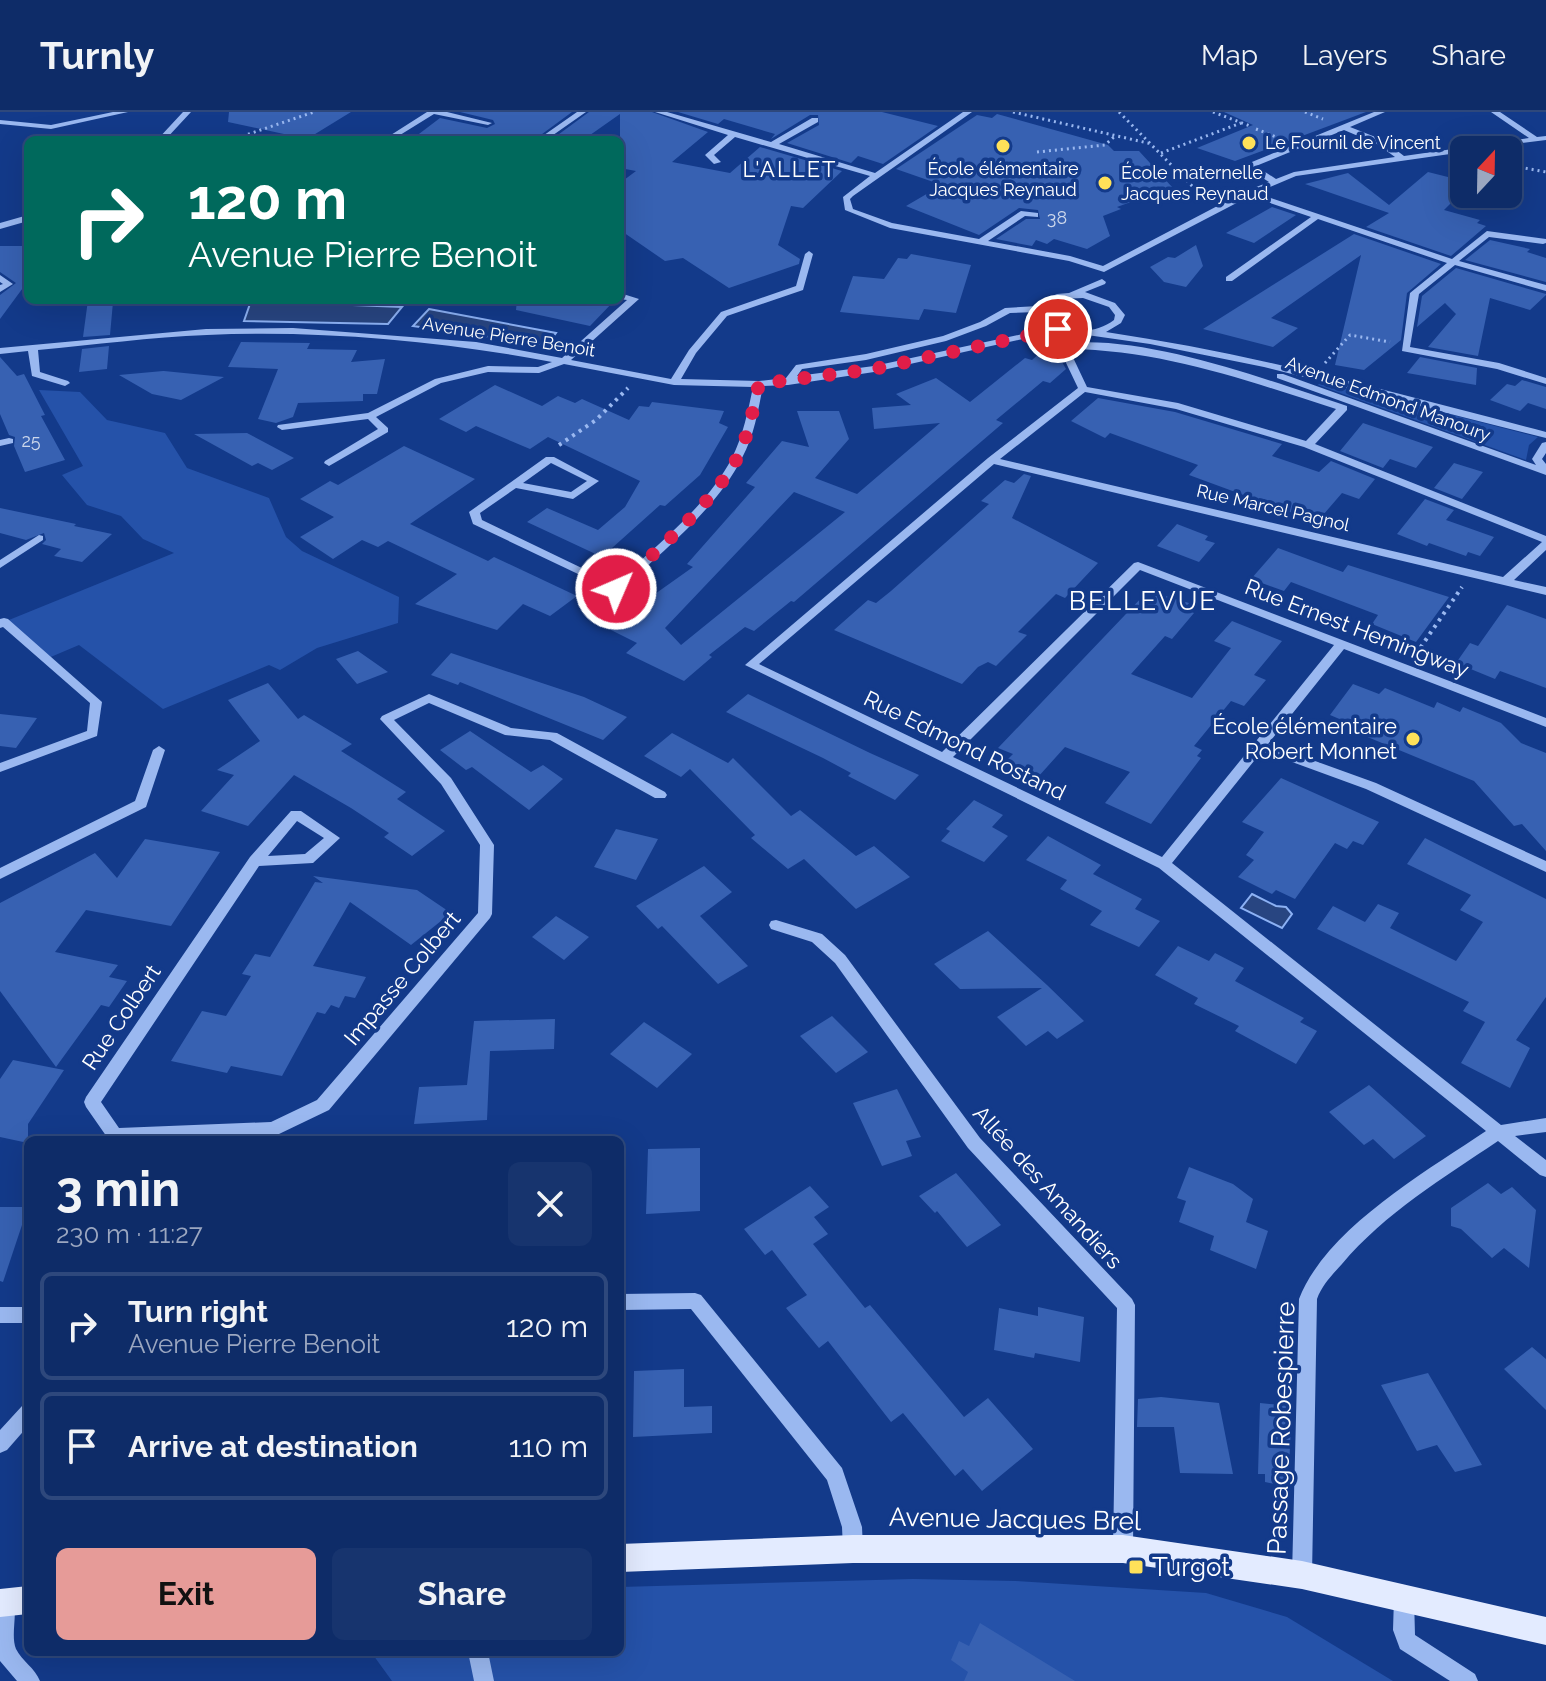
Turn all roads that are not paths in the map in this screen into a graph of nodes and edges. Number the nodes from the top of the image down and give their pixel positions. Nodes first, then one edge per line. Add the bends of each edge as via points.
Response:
1 (124, 112) edge
2 (187, 112) edge
3 (434, 112) edge
4 (582, 112) edge
5 (662, 112) edge
6 (968, 112) edge
7 (1381, 112) edge
8 (1495, 112) edge
9 (815, 120) dead end
10 (0, 122) edge
11 (488, 123) dead end
12 (1345, 128) junction
13 (734, 134) junction
14 (165, 136) edge
15 (394, 136) edge
16 (547, 136) edge
17 (1546, 138) edge
18 (1535, 139) junction
19 (772, 145) junction
20 (1403, 159) junction
21 (717, 162) dead end
22 (875, 175) junction
23 (1274, 181) junction
24 (1249, 193) junction
25 (1035, 215) dead end
26 (1319, 215) junction
27 (24, 219) edge
28 (0, 226) edge
29 (1543, 241) dead end
30 (980, 242) junction
31 (809, 254) dead end
32 (1450, 261) junction
33 (1104, 269) junction
34 (0, 278) edge
35 (1229, 279) dead end
36 (1102, 282) junction
37 (1546, 288) edge
38 (0, 289) edge
39 (1072, 294) junction
40 (624, 297) edge
41 (1104, 300) junction
42 (1040, 312) junction
43 (1118, 321) junction
44 (1058, 329) junction
45 (1093, 333) junction
46 (1007, 338) junction
47 (1148, 340) junction
48 (33, 349) junction
49 (0, 351) edge
50 (1219, 355) junction
51 (564, 361) junction
52 (1546, 381) edge
53 (674, 382) junction
54 (788, 382) junction
55 (65, 383) dead end
56 (759, 384) junction
57 (1083, 389) junction
58 (370, 416) junction
59 (282, 427) dead end
60 (1546, 435) edge
61 (1308, 445) junction
62 (1546, 445) edge
63 (992, 460) junction
64 (329, 463) dead end
65 (1546, 472) edge
66 (514, 484) junction
67 (39, 538) dead end
68 (1546, 542) edge
69 (0, 565) edge
70 (1506, 581) junction
71 (1546, 591) edge
72 (0, 624) edge
73 (1342, 643) junction
74 (1546, 723) edge
75 (1260, 746) junction
76 (159, 750) dead end
77 (946, 756) junction
78 (0, 768) edge
79 (660, 795) dead end
80 (255, 861) junction
81 (1164, 864) junction
82 (1546, 867) edge
83 (0, 874) edge
84 (776, 925) dead end
85 (1546, 1125) edge
86 (1498, 1132) junction
87 (268, 1134) edge
88 (1546, 1170) edge
89 (624, 1302) edge
90 (0, 1315) edge
91 (24, 1315) edge
92 (24, 1417) edge
93 (0, 1444) edge
94 (853, 1549) junction
95 (1123, 1549) junction
96 (624, 1558) edge
97 (1302, 1575) junction
98 (1404, 1598) junction
99 (11, 1602) edge
100 (1546, 1631) edge
101 (479, 1656) edge
102 (30, 1681) edge
103 (484, 1681) edge
104 (1468, 1681) edge

1 - 10 street via 51,127
2 - 14 street
3 - 11 street
3 - 15 street
4 - 16 street
5 - 13 street
6 - 22 street
7 - 12 street
8 - 18 street
9 - 19 street
12 - 20 street via 1380,142
12 - 23 street via 1250,166
13 - 19 street
13 - 21 street via 709,155
17 - 18 street
18 - 20 street
19 - 22 street
20 - 23 street
22 - 30 street via 846,199 849,210 890,225
23 - 24 street
24 - 26 street
24 - 33 street
25 - 30 street via 1024,213
26 - 32 street
26 - 35 street
27 - 28 street
29 - 32 street via 1487,234
30 - 33 street
31 - 53 street via 800,288 724,314
32 - 37 street
32 - 52 street via 1415,293 1405,349 1499,366
33 - 36 street
34 - 38 street via 9,284
36 - 39 street
36 - 41 street
39 - 41 street
39 - 42 street via 1050,299
40 - 51 street via 634,299
41 - 43 street via 1117,310
42 - 44 street
42 - 46 street, Avenue Pierre Benoit
42 - 54 street via 1008,310 946,338 799,367
43 - 45 street
43 - 47 street, Avenue Edmond Manoury
44 - 45 street, Avenue Pierre Benoit
44 - 46 street, Avenue Pierre Benoit
45 - 47 street, Avenue Edmond Manoury
46 - 54 street, Avenue Pierre Benoit via 874,369
47 - 50 street, Avenue Edmond Manoury
48 - 49 street, Avenue Pierre Benoit
48 - 51 street, Avenue Pierre Benoit via 206,332 278,331 436,340
48 - 55 street via 35,374
50 - 60 street, Avenue Edmond Manoury
50 - 65 street, Avenue Edmond Manoury
51 - 53 street, Avenue Pierre Benoit
51 - 58 street via 539,370 488,369 438,381
53 - 56 street, Avenue Pierre Benoit
54 - 56 street, Avenue Pierre Benoit
56 - 66 street via 745,441 732,467 697,510 616,589 477,522 474,512
57 - 61 street via 1178,406
57 - 61 street via 1063,346 1124,349 1184,362 1343,408
57 - 63 street, Rue Edmond Rostand
58 - 59 street
58 - 64 street via 384,430
61 - 68 street
62 - 65 street via 1537,459
63 - 70 street, Rue Marcel Pagnol
63 - 77 street, Rue Edmond Rostand via 751,665
66 - 66 street via 573,496 594,481 550,459
67 - 69 street
68 - 70 street
70 - 71 street, Rue Marcel Pagnol
72 - 78 street via 4,622 96,702 93,733
73 - 74 street, Rue Ernest Hemingway
73 - 75 street
73 - 77 street, Rue Ernest Hemingway via 1138,565
75 - 81 street
75 - 82 street via 1371,786
76 - 83 street via 141,804
77 - 81 street, Rue Edmond Rostand
79 - 87 street, Impasse Colbert via 553,736 509,732 429,698 386,719 446,781 487,845 485,914 323,1105
80 - 80 street via 296,814 333,838 308,859
80 - 87 street, Rue Colbert via 92,1102 115,1135
81 - 86 street, Rue Edmond Rostand
84 - 95 street, Allée des Amandiers via 817,938 840,959 974,1143 1126,1305
85 - 86 street
86 - 88 street, Rue Edmond Rostand
86 - 97 street, Passage Robespierre via 1356,1235 1314,1283 1308,1299
89 - 94 street via 695,1301 835,1475 852,1527
90 - 91 street
92 - 93 street
94 - 95 main road, Avenue Jacques Brel
94 - 96 main road, Avenue Jacques Brel
95 - 97 main road, Avenue Jacques Brel
97 - 98 main road, Avenue Jacques Brel
98 - 100 main road, Avenue Jacques Brel
98 - 104 street via 1407,1642
99 - 102 street via 6,1652
101 - 103 street

